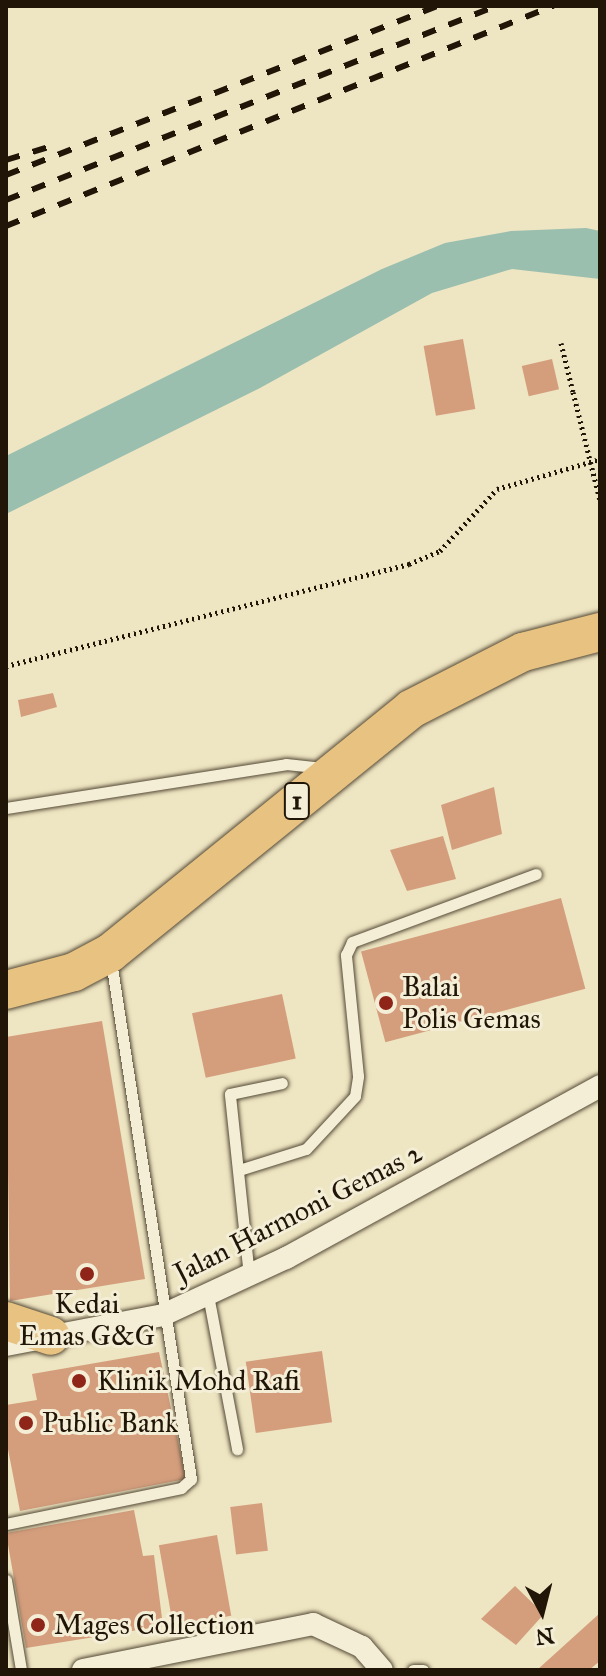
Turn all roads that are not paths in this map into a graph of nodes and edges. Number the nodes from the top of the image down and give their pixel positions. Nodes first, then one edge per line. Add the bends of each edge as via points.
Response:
1 (600, 632) edge
2 (335, 770) junction
3 (6, 808) edge
4 (536, 874) dead end
5 (110, 953) junction
6 (6, 988) edge
7 (282, 1083) dead end
8 (600, 1086) edge
9 (239, 1170) junction
10 (249, 1276) junction
11 (208, 1295) junction
12 (163, 1315) junction
13 (6, 1321) edge
14 (51, 1336) junction
15 (6, 1345) edge
16 (237, 1449) dead end
17 (6, 1524) edge
18 (6, 1580) edge
19 (21, 1670) edge
20 (83, 1670) edge
21 (382, 1670) edge
22 (413, 1670) edge
23 (423, 1670) edge

1 - 2 highway, 1 via 523,652 481,672 411,709
2 - 3 lane via 286,764
2 - 5 highway, 1
4 - 9 lane via 352,942 346,955 358,1076 355,1096 306,1149
5 - 6 highway, 1 via 74,972
5 - 12 lane
7 - 9 lane via 230,1094
8 - 10 street, Jalan Harmoni Gemas 2
9 - 10 lane
10 - 11 street, Jalan Harmoni Gemas 2
11 - 12 street, Jalan Harmoni Gemas 2
11 - 16 lane
12 - 14 street, Jalan Harmoni Gemas 2
12 - 17 lane via 191,1479 181,1488
13 - 14 highway
14 - 15 street, Jalan Harmoni Gemas 2
18 - 19 lane
20 - 21 street via 313,1624 362,1647
22 - 23 lane

